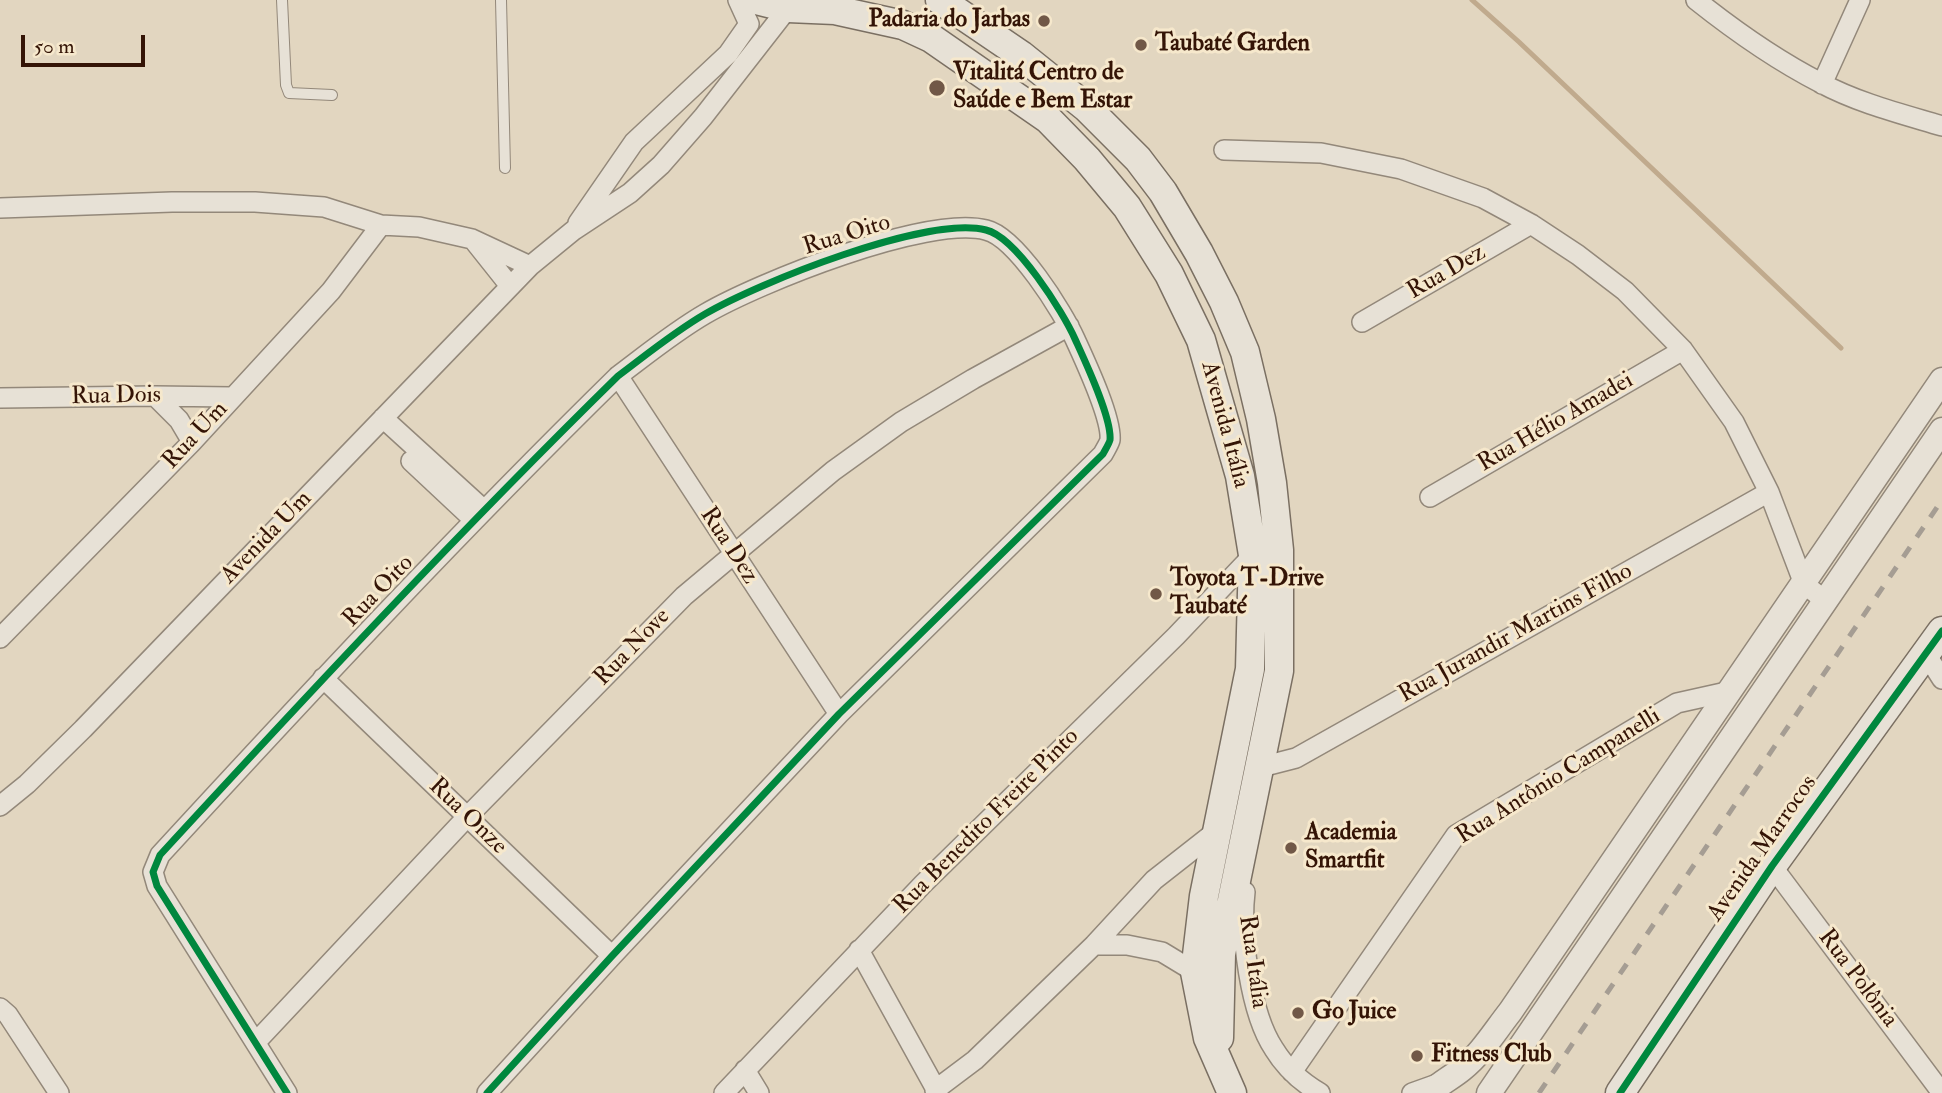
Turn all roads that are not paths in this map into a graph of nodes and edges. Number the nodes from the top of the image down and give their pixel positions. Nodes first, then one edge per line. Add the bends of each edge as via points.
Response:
1 (282, 0) edge
2 (501, 0) edge
3 (738, 0) edge
4 (756, 0) edge
5 (940, 0) edge
6 (1696, 0) edge
7 (1860, 0) edge
8 (791, 4) edge
9 (1822, 84) junction
10 (332, 95) dead end
11 (1942, 126) edge
12 (1224, 150) dead end
13 (505, 168) dead end
14 (0, 208) edge
15 (1531, 223) junction
16 (381, 225) junction
17 (574, 230) junction
18 (472, 239) junction
19 (530, 266) junction
20 (510, 286) junction
21 (1362, 322) dead end
22 (1069, 326) junction
23 (1683, 350) junction
24 (618, 376) junction
25 (1942, 380) edge
26 (155, 396) junction
27 (232, 397) junction
28 (0, 398) edge
29 (379, 423) junction
30 (1942, 430) edge
31 (192, 442) junction
32 (1769, 492) junction
33 (1430, 497) dead end
34 (479, 515) junction
35 (733, 553) junction
36 (1253, 555) junction
37 (1804, 584) junction
38 (1826, 602) junction
39 (1942, 631) edge
40 (0, 638) edge
41 (1926, 654) junction
42 (323, 678) junction
43 (1942, 679) edge
44 (1731, 691) junction
45 (839, 714) junction
46 (1261, 767) junction
47 (0, 806) edge
48 (467, 817) junction
49 (1219, 829) junction
50 (1773, 866) junction
51 (1094, 945) junction
52 (859, 950) junction
53 (612, 956) junction
54 (1195, 972) junction
55 (0, 1008) edge
56 (256, 1042) junction
57 (1219, 1062) junction
58 (745, 1070) junction
59 (1292, 1072) junction
60 (1443, 1090) edge
61 (936, 1091) edge
62 (59, 1093) edge
63 (287, 1093) edge
64 (487, 1093) edge
65 (724, 1093) edge
66 (759, 1093) edge
67 (1233, 1093) edge
68 (1320, 1093) edge
69 (1412, 1093) edge
70 (1489, 1093) edge
71 (1620, 1093) edge
72 (1942, 1093) edge

1 - 10 lane via 289,93
2 - 13 lane
3 - 17 street via 749,24 740,40 634,142
4 - 8 main road, Avenida Itália
5 - 46 main road, Avenida Itália via 1021,55 1087,108 1138,159 1199,253 1245,352 1272,483 1279,550 1279,671
6 - 9 street via 1741,35
7 - 9 street
8 - 17 street via 661,165 630,193
8 - 36 main road, Avenida Itália via 884,20 931,38 1048,119 1087,159 1127,207 1162,262 1201,340 1240,476
9 - 11 street
12 - 15 street via 1321,153 1401,169 1483,198
14 - 16 street via 255,202 324,207
15 - 21 street, Rua Dez
15 - 23 street via 1625,291
16 - 18 street via 419,227
16 - 27 street, Rua Um via 331,291
17 - 19 street, Avenida Um
18 - 19 street
18 - 20 street
19 - 20 street, Avenida Um
20 - 29 street, Avenida Um
22 - 24 street, Rua Oito via 1013,247 988,230 951,228 858,251 783,277 704,314
22 - 35 street, Rua Nove via 901,422
22 - 45 street, Rua Oito via 1106,417 1110,440 1103,454
23 - 32 street via 1734,422
23 - 33 street, Rua Hélio Amadei
24 - 34 street, Rua Oito
24 - 35 street, Rua Dez
25 - 37 street
26 - 27 street, Rua Dois
26 - 28 street, Rua Dois
26 - 31 street via 179,420
27 - 31 street, Rua Um
29 - 34 street
29 - 47 street, Avenida Um via 83,729
30 - 38 street
31 - 40 street, Rua Um
32 - 37 street
32 - 46 street, Rua Jurandir Martins Filho via 1296,758
34 - 42 street, Rua Oito
35 - 45 street, Rua Dez
35 - 48 street, Rua Nove via 684,596
36 - 49 main road, Avenida Itália via 1251,669
36 - 52 street, Rua Benedito Freire Pinto
37 - 38 street
37 - 44 street
38 - 70 street
39 - 41 main road, Avenida Marrocos
41 - 43 street
41 - 50 main road, Avenida Marrocos
42 - 48 street, Rua Onze
42 - 56 street, Rua Oito via 160,855 153,872 166,902
44 - 59 street, Rua Antônio Campanelli via 1677,703 1456,835
44 - 60 street via 1510,1012
45 - 53 street, Rua Oito
46 - 57 main road, Avenida Itália via 1221,954
46 - 59 street, Rua Itália via 1242,913 1262,1026
48 - 53 street, Rua Onze
48 - 56 street, Rua Nove
49 - 51 street via 1154,880
49 - 54 main road, Avenida Itália via 1204,896
50 - 71 main road, Avenida Marrocos
50 - 72 street, Rua Polônia
51 - 54 street via 1127,944 1162,951
51 - 61 street via 975,1060
52 - 58 street, Rua Benedito Freire Pinto
52 - 61 street
53 - 64 street, Rua Oito
54 - 57 main road, Avenida Itália via 1208,1038
55 - 62 street
56 - 63 street, Rua Oito
57 - 67 main road, Avenida Itália
58 - 65 street, Rua Benedito Freire Pinto
58 - 66 street
59 - 68 street, Rua Itália
60 - 69 street

